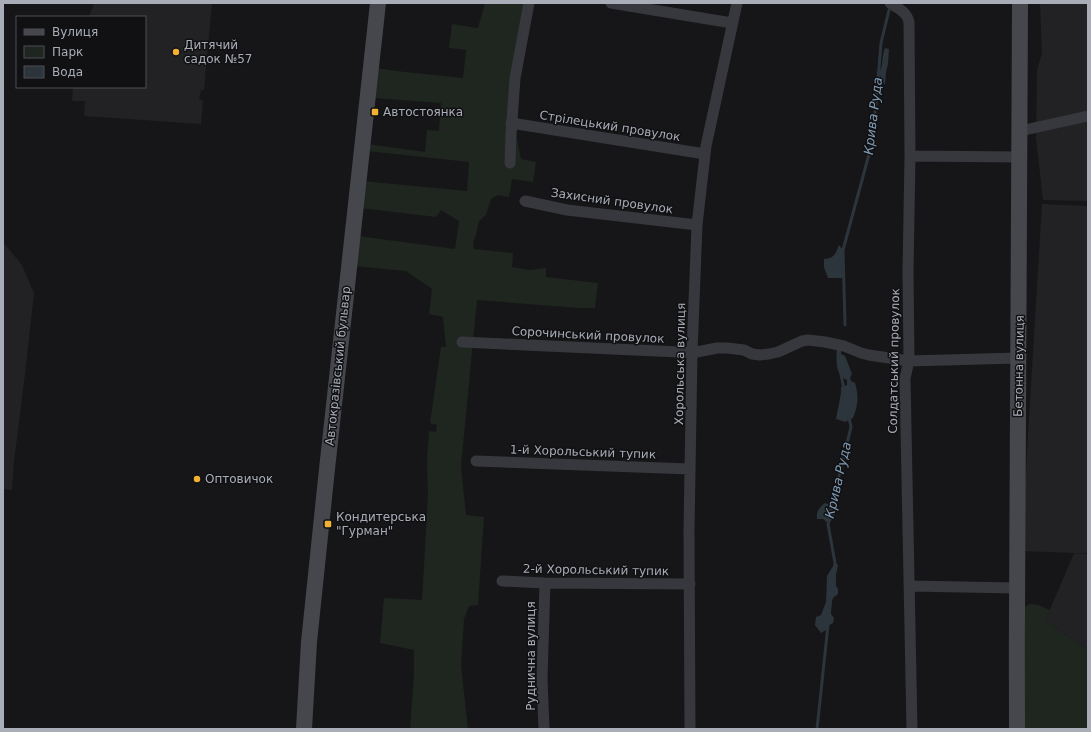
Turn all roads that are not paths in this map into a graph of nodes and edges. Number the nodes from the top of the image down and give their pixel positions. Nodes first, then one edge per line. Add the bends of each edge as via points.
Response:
1 (378, 3) edge
2 (529, 3) edge
3 (611, 3) edge
4 (737, 3) edge
5 (890, 3) edge
6 (1020, 3) edge
7 (732, 23) junction
8 (1088, 116) edge
9 (511, 124) junction
10 (1020, 131) junction
11 (705, 154) junction
12 (910, 156) junction
13 (1020, 157) junction
14 (510, 163) dead end
15 (525, 201) dead end
16 (697, 225) junction
17 (462, 342) dead end
18 (692, 353) junction
19 (1019, 358) junction
20 (909, 361) junction
21 (476, 461) dead end
22 (690, 469) junction
23 (502, 581) dead end
24 (545, 583) junction
25 (690, 584) junction
26 (910, 586) junction
27 (1016, 588) junction
28 (304, 729) edge
29 (544, 729) edge
30 (690, 729) edge
31 (912, 729) edge
32 (1016, 729) edge

1 - 28 street, Автокразівський бульвар via 309,642
2 - 9 street via 515,78
3 - 7 street
4 - 7 street, Хорольська вулиця
5 - 12 street, Солдатський провулок via 908,16 909,22
6 - 10 street, Бетонна вулиця
7 - 11 street, Хорольська вулиця
8 - 10 street
9 - 11 street, Стрілецький провулок
9 - 14 street
10 - 13 street, Бетонна вулиця
11 - 16 street, Хорольська вулиця
12 - 13 street
12 - 20 street, Солдатський провулок
13 - 19 street, Бетонна вулиця
15 - 16 street, Захисний провулок via 567,210
16 - 18 street, Хорольська вулиця
17 - 18 street, Сорочинський провулок
18 - 20 street, Сорочинський провулок via 727,348 744,350 752,354 769,354 808,340 844,346 861,354
18 - 22 street, Хорольська вулиця
19 - 20 street, Сорочинський провулок
19 - 27 street, Бетонна вулиця
20 - 26 street, Солдатський провулок via 905,378
21 - 22 street, 1-й Хорольський тупик
22 - 25 street, Хорольська вулиця
23 - 24 street, 2-й Хорольський тупик
24 - 25 street, 2-й Хорольський тупик
24 - 29 street, Руднична вулиця via 542,678
25 - 30 street, Хорольська вулиця
26 - 27 street
26 - 31 street, Солдатський провулок
27 - 32 street, Бетонна вулиця

